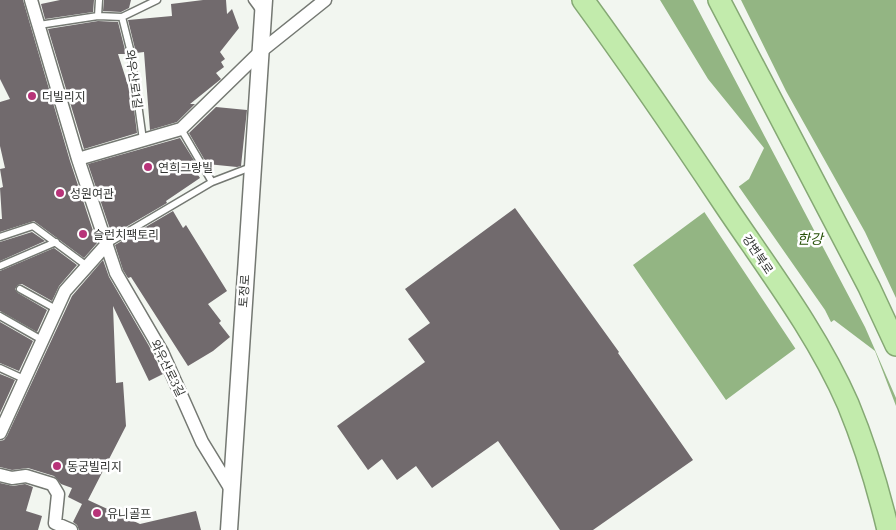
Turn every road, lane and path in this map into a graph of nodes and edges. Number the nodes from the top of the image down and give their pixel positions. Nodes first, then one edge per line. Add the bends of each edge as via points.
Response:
1 (31, 0) edge
2 (99, 0) edge
3 (157, 0) edge
4 (252, 0) edge
5 (325, 0) edge
6 (583, 0) edge
7 (719, 0) edge
8 (263, 8) edge
9 (98, 16) junction
10 (122, 17) junction
11 (39, 25) junction
12 (260, 52) junction
13 (181, 129) junction
14 (143, 140) junction
15 (78, 159) junction
16 (252, 167) junction
17 (212, 182) junction
18 (0, 237) edge
19 (56, 242) junction
20 (107, 244) junction
21 (0, 266) edge
22 (87, 266) junction
23 (20, 289) dead end
24 (56, 309) junction
25 (0, 316) edge
26 (42, 340) junction
27 (896, 346) edge
28 (0, 368) edge
29 (24, 379) junction
30 (4, 411) edge
31 (0, 433) edge
32 (0, 475) edge
33 (232, 491) junction
34 (54, 526) edge
35 (71, 530) edge
36 (229, 530) edge
37 (888, 530) edge

1 - 11 street, 와우산로3길
2 - 9 lane
3 - 10 lane
4 - 8 lane
5 - 12 street
6 - 37 highway, 강변북로 via 645,86 822,355 847,404
7 - 27 highway via 869,287
8 - 12 street, 토정로
9 - 10 lane
9 - 11 lane
10 - 14 lane, 와우산로1길 via 131,53
11 - 15 street, 와우산로3길
12 - 13 street
12 - 16 street, 토정로
13 - 14 street
13 - 17 lane
14 - 15 street
15 - 20 street, 와우산로3길
16 - 17 lane
16 - 33 street, 토정로
17 - 20 lane
18 - 19 lane via 33,226
19 - 21 lane
19 - 22 lane
20 - 22 street
20 - 33 street, 와우산로3길 via 116,273 162,352 202,442
22 - 24 street via 65,291
23 - 24 lane
24 - 26 street
25 - 26 lane
26 - 29 street
28 - 29 lane
29 - 30 street
30 - 31 street
32 - 34 street via 12,478 26,476 52,484 58,494
33 - 36 street, 토정로
34 - 35 street

